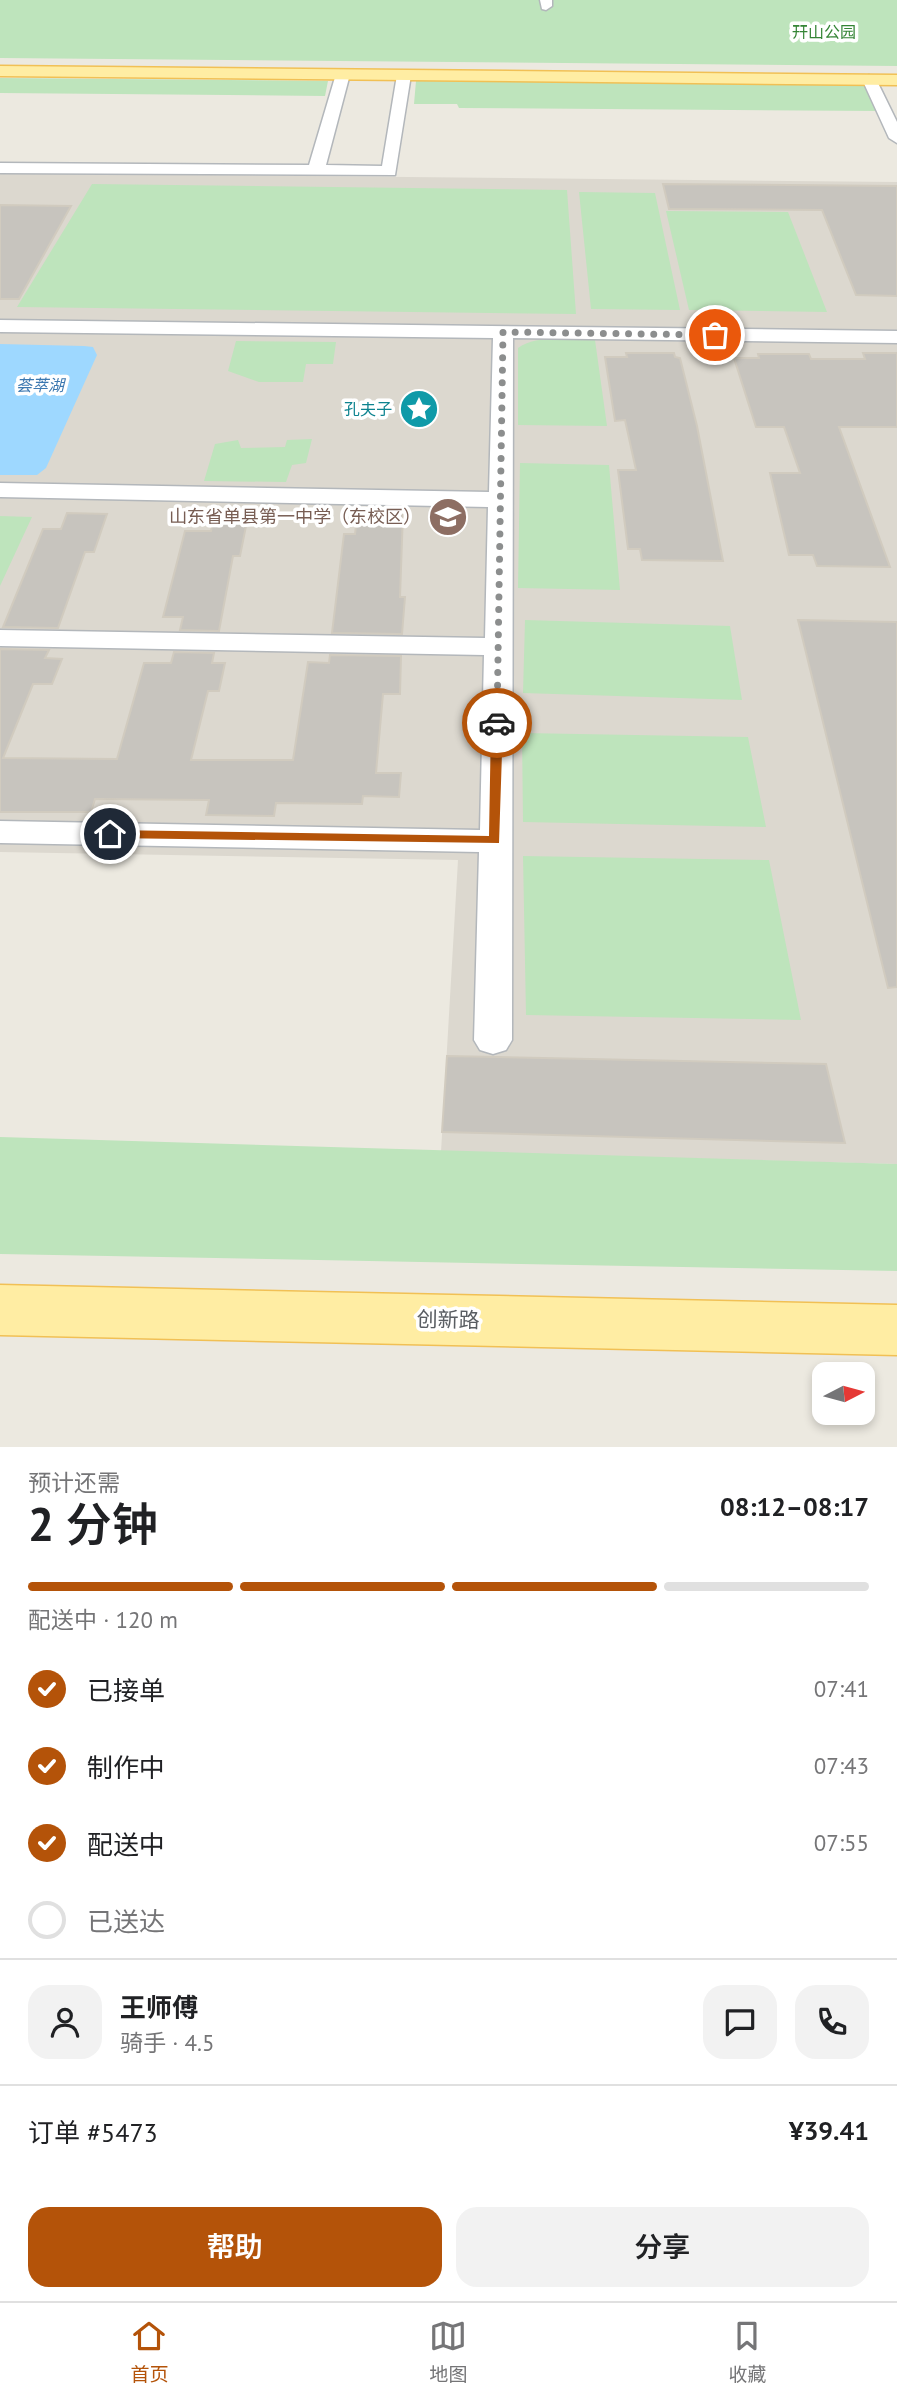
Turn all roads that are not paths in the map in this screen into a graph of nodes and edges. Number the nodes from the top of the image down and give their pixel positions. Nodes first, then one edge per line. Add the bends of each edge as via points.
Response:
1 (0, 65) edge
2 (0, 71) edge
3 (897, 72) edge
4 (343, 74) junction
5 (404, 75) junction
6 (869, 79) junction
7 (897, 80) edge
8 (897, 138) edge
9 (0, 168) edge
10 (305, 170) junction
11 (0, 326) edge
12 (503, 332) junction
13 (897, 337) edge
14 (0, 490) edge
15 (500, 500) junction
16 (0, 638) edge
17 (498, 647) junction
18 (0, 832) edge
19 (495, 841) junction
20 (493, 1040) dead end
21 (0, 1310) edge
22 (897, 1330) edge

1 - 3 main road
2 - 4 main road
4 - 5 main road
4 - 10 street via 316,170
5 - 6 main road
5 - 10 street via 390,171
6 - 7 main road
6 - 8 street
9 - 10 street
11 - 12 street
12 - 13 street
12 - 15 street
14 - 15 street
15 - 17 street
16 - 17 street
17 - 19 street
18 - 19 street
19 - 20 street
21 - 22 main road, 创新路

